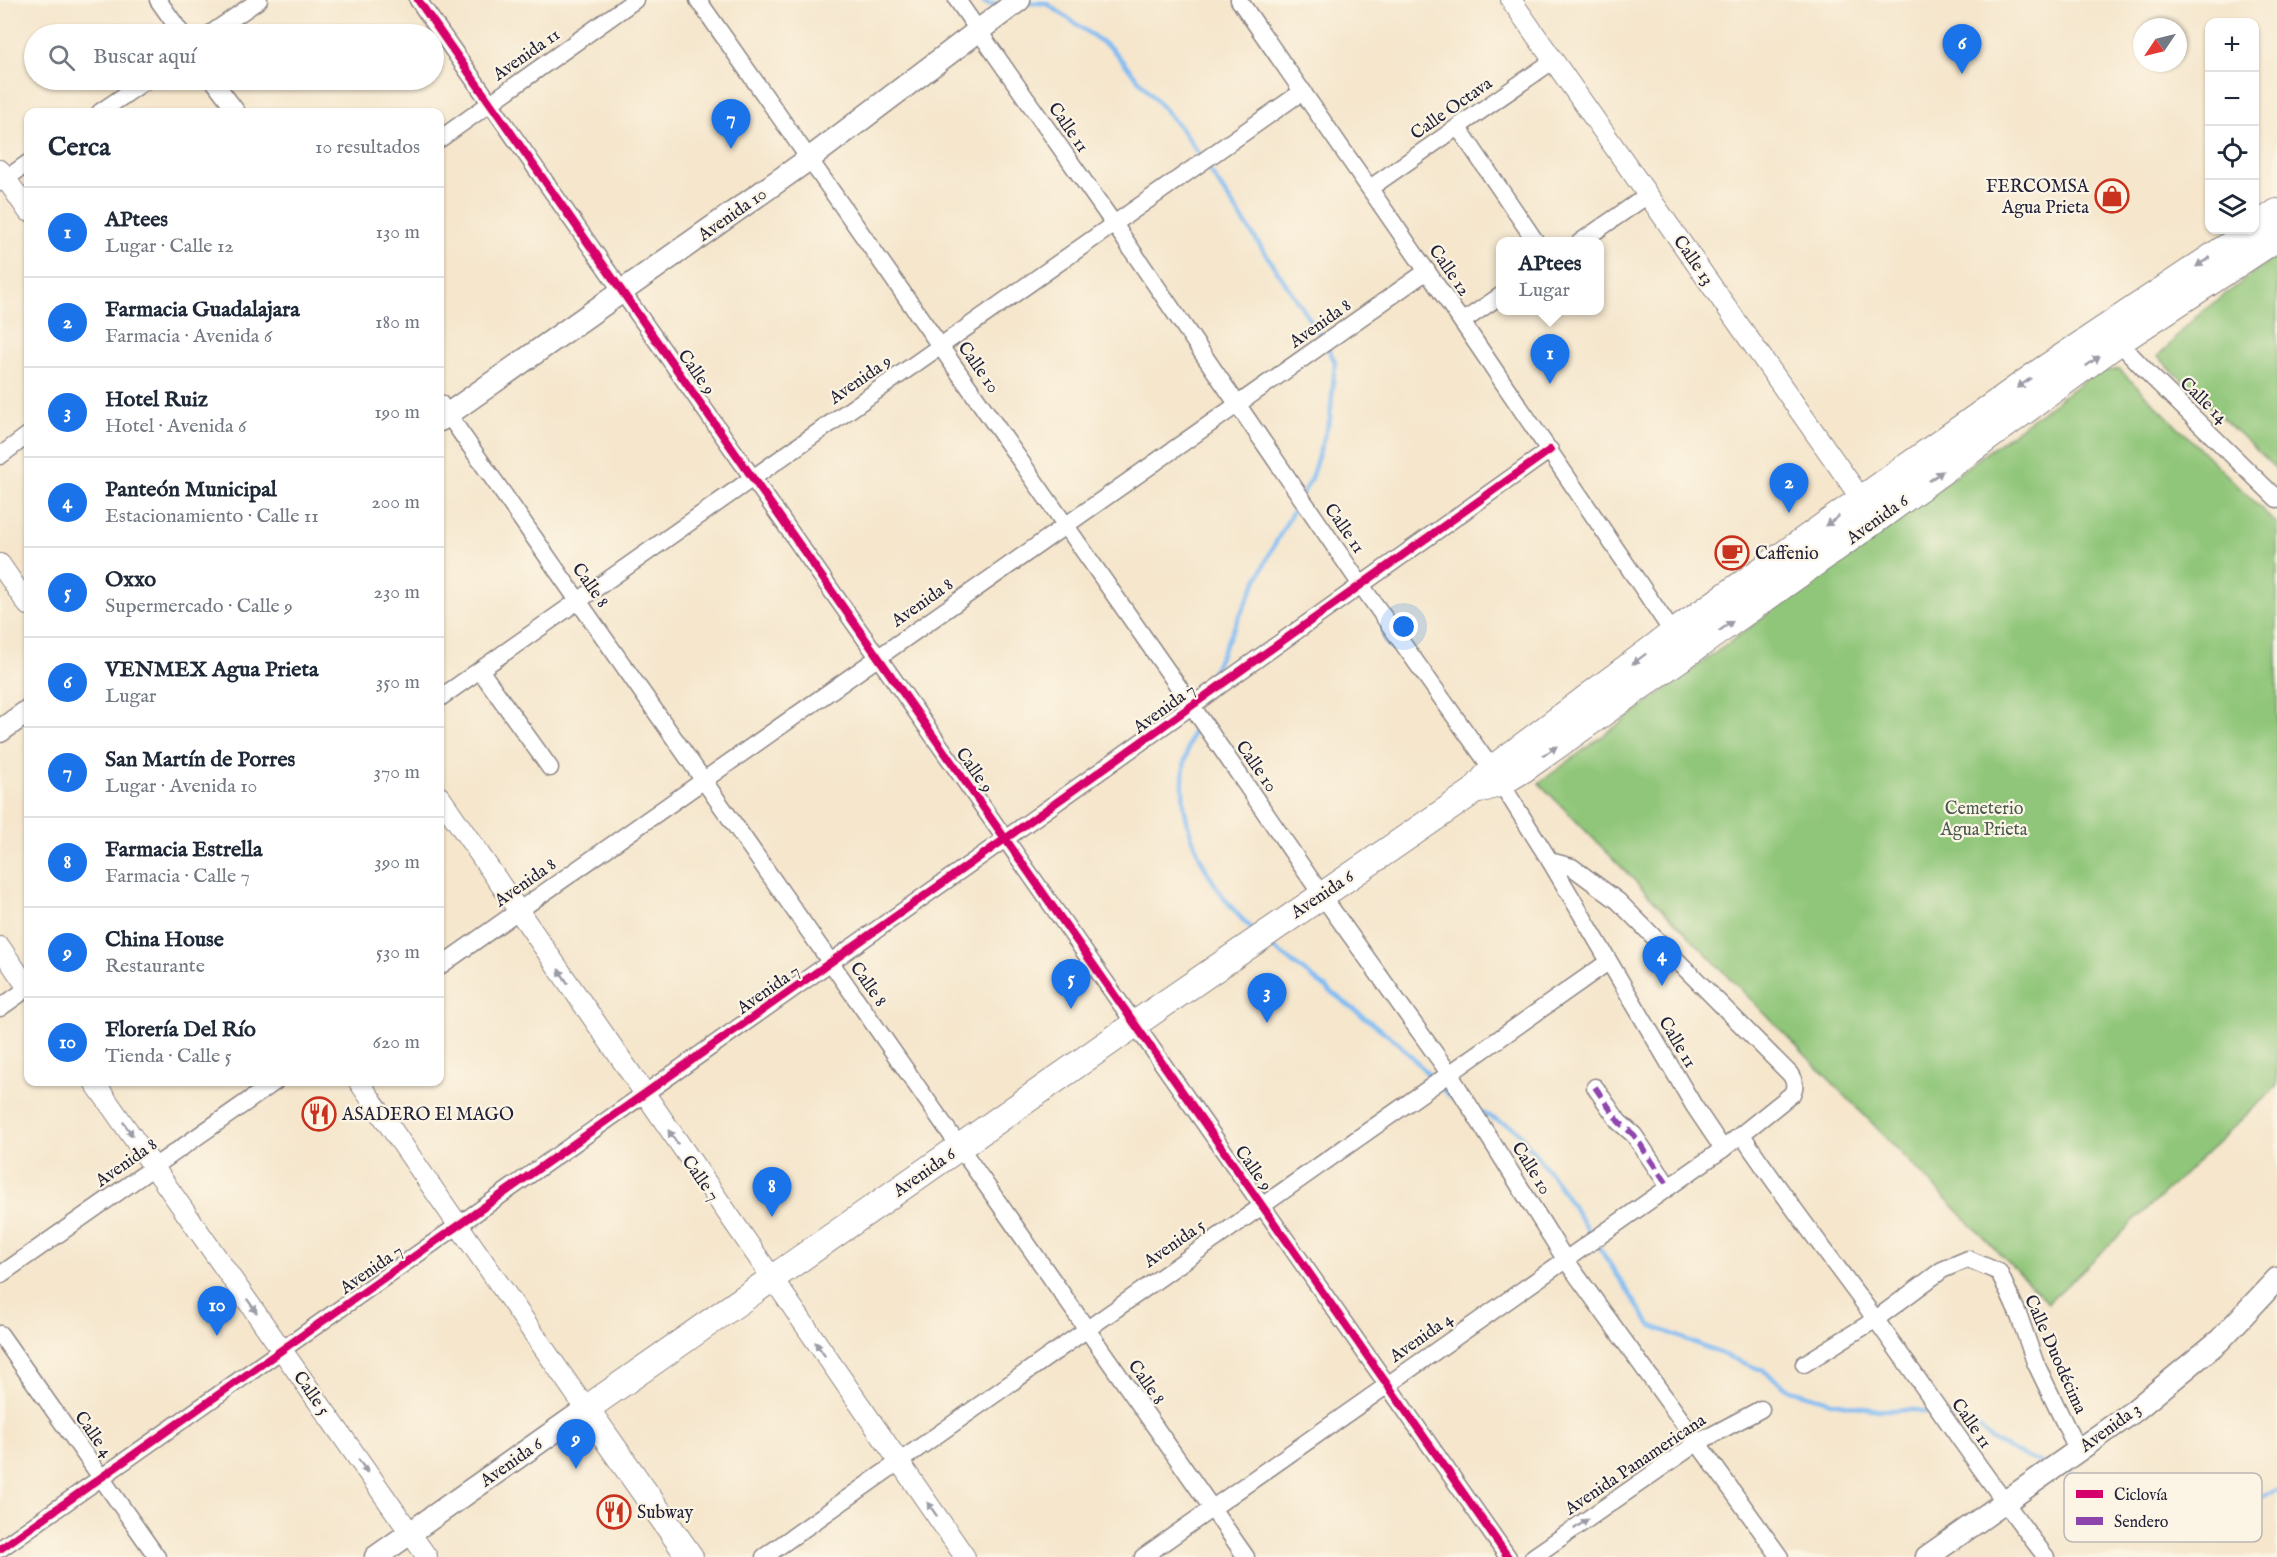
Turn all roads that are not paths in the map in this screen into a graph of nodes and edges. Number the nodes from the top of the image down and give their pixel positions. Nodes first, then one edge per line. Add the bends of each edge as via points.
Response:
1 (158, 0) edge
2 (259, 0) edge
3 (418, 0) edge
4 (635, 0) edge
5 (698, 0) edge
6 (957, 0) edge
7 (1019, 0) edge
8 (1239, 0) edge
9 (1511, 0) edge
10 (175, 24) edge
11 (224, 24) edge
12 (435, 24) edge
13 (977, 31) junction
14 (444, 37) edge
15 (1554, 60) junction
16 (132, 90) edge
17 (220, 90) edge
18 (1303, 91) junction
19 (490, 103) junction
20 (106, 108) edge
21 (234, 108) edge
22 (1458, 127) junction
23 (444, 136) edge
24 (809, 159) junction
25 (24, 165) edge
26 (2, 177) edge
27 (1370, 188) junction
28 (1648, 195) junction
29 (24, 206) edge
30 (2277, 212) edge
31 (1114, 224) junction
32 (2259, 225) edge
33 (2246, 234) edge
34 (1533, 237) edge
35 (1587, 237) edge
36 (2277, 238) edge
37 (1427, 271) junction
38 (622, 291) junction
39 (1496, 299) edge
40 (1462, 322) junction
41 (2112, 335) junction
42 (940, 346) junction
43 (1237, 405) junction
44 (444, 412) edge
45 (444, 416) edge
46 (24, 438) edge
47 (1550, 450) junction
48 (0, 456) edge
49 (753, 478) junction
50 (2277, 499) edge
51 (1869, 510) junction
52 (1065, 525) junction
53 (0, 564) edge
54 (1361, 585) junction
55 (24, 599) edge
56 (578, 601) junction
57 (1682, 642) junction
58 (878, 657) junction
59 (480, 670) junction
60 (444, 695) edge
61 (1192, 706) junction
62 (24, 714) edge
63 (0, 731) edge
64 (550, 768) dead end
65 (1496, 776) junction
66 (703, 780) junction
67 (444, 803) edge
68 (1005, 839) junction
69 (1550, 861) junction
70 (1322, 894) junction
71 (519, 910) junction
72 (0, 947) edge
73 (1608, 962) junction
74 (444, 963) edge
75 (831, 963) junction
76 (24, 982) edge
77 (24, 991) edge
78 (0, 1008) edge
79 (1135, 1024) junction
80 (1449, 1073) junction
81 (97, 1086) edge
82 (269, 1086) edge
83 (362, 1086) edge
84 (1595, 1087) dead end
85 (643, 1094) junction
86 (1742, 1135) junction
87 (959, 1147) junction
88 (1723, 1149) junction
89 (154, 1167) junction
90 (1669, 1187) junction
91 (1262, 1205) junction
92 (459, 1226) junction
93 (1569, 1256) junction
94 (0, 1275) edge
95 (771, 1279) junction
96 (2277, 1279) edge
97 (1876, 1319) junction
98 (1086, 1328) junction
99 (0, 1334) edge
100 (282, 1350) junction
101 (1804, 1365) dead end
102 (1387, 1384) junction
103 (586, 1409) junction
104 (1761, 1409) dead end
105 (1697, 1443) junction
106 (2071, 1456) junction
107 (898, 1462) junction
108 (101, 1478) junction
109 (2005, 1504) junction
110 (1212, 1509) junction
111 (410, 1533) junction
112 (0, 1549) edge
113 (157, 1557) edge
114 (376, 1557) edge
115 (427, 1557) edge
116 (690, 1557) edge
117 (764, 1557) edge
118 (965, 1557) edge
119 (1143, 1557) edge
120 (1245, 1557) edge
121 (1508, 1557) edge
122 (1533, 1557) edge
123 (1780, 1557) edge
124 (1927, 1557) edge
125 (2046, 1557) edge

1 - 10 street
2 - 11 street
3 - 12 street, Calle 9
4 - 19 street, Avenida 11
5 - 24 street, Calle 10
6 - 13 street, Calle 11
7 - 13 main road, Avenida 10
8 - 18 street, Calle 12
9 - 15 street, Calle 13
13 - 24 main road, Avenida 10
13 - 31 street, Calle 11
14 - 19 street, Calle 9
15 - 22 street, Calle Octava
15 - 28 street, Calle 13
16 - 20 street
17 - 21 street
18 - 27 street, Calle 12
18 - 31 street, Avenida 9
19 - 23 street, Avenida 11
19 - 38 street, Calle 9
22 - 27 street, Calle Octava
22 - 34 street
24 - 38 main road, Avenida 10
24 - 42 street, Calle 10
25 - 26 street
26 - 29 street
27 - 37 street, Calle 12
28 - 35 street
28 - 51 street, Calle 13
30 - 32 main road, Avenida 6
31 - 42 street, Avenida 9
31 - 43 street, Calle 11
33 -> 41 main road, Avenida 6
36 - 41 main road, Avenida 6
37 - 40 street, Calle 12
37 - 43 street, Avenida 8
38 - 44 main road, Avenida 10
38 - 49 street, Calle 9
39 - 40 street
40 - 47 street, Calle 12
41 - 50 street, Calle 14
41 - 51 main road, Avenida 6 via 2032,377
42 - 49 street, Avenida 9
42 - 52 street, Calle 10
43 - 52 street, Avenida 8
43 - 54 street, Calle 11
45 - 56 street, Calle 8
46 - 48 street
47 - 54 street, Avenida 7
47 - 57 street, Calle 12
49 - 56 street, Avenida 9
49 - 58 street, Calle 9
51 - 57 main road, Avenida 6
52 - 58 street, Avenida 8
52 - 61 street, Calle 10
53 - 55 street
54 - 61 street, Avenida 7
54 - 65 street, Calle 11
56 - 59 street, Avenida 9
56 - 66 street, Calle 8
57 - 65 main road, Avenida 6
58 - 66 street, Avenida 8
58 - 68 street, Calle 9
59 - 60 street, Avenida 9
59 - 64 street
61 - 68 street, Avenida 7
61 - 70 street, Calle 10
62 - 63 main road
65 - 69 street, Calle 11
65 - 70 main road, Avenida 6
66 - 71 street, Avenida 8
66 - 75 street, Calle 8
67 - 71 street, Calle 7
68 - 75 street, Avenida 7
68 - 79 street, Calle 9
69 - 73 street, Calle 11
69 - 86 street, Avenida 4 via 1572,867 1618,901 1795,1081 1792,1094
70 - 79 main road, Avenida 6
70 - 80 street, Calle 10
71 - 74 street, Avenida 8
85 -> 71 street, Calle 7
72 - 76 street
73 - 80 street, Avenida 5
73 - 88 street, Calle 11
75 - 85 street, Avenida 7
75 - 87 street, Calle 8
77 - 78 street
79 - 87 main road, Avenida 6
79 - 91 street, Calle 9
80 - 91 street, Avenida 5
80 - 93 street, Calle 10
81 -> 89 street, Calle 5
82 - 89 street, Avenida 8
83 - 92 street
84 - 90 street
85 - 92 street, Avenida 7
95 -> 85 street, Calle 7
86 - 88 street, Avenida 4
86 - 97 street, Calle 11
87 - 95 main road, Avenida 6
87 - 98 street, Calle 8
88 - 90 street, Avenida 4
89 - 94 street, Avenida 8
89 -> 100 street, Calle 5
90 - 93 street, Avenida 4
91 - 98 street, Avenida 5
91 - 102 street, Calle 9
92 - 100 street, Avenida 7
92 - 103 street
93 - 102 street, Avenida 4
93 - 105 street, Calle 10
95 - 103 main road, Avenida 6
107 -> 95 street, Calle 7
96 - 106 main road, Avenida 3 via 2220,1340 2134,1411
97 - 101 street
97 - 106 street, Calle Duodécima via 1942,1270 1968,1259 1999,1272
97 - 109 street, Calle 11
98 - 107 street, Avenida 5
98 - 110 street, Calle 8
99 - 108 street, Calle 4
100 - 108 street, Avenida 7
100 -> 111 street, Calle 5
102 - 110 street, Avenida 4
102 - 121 street, Calle 9
103 - 111 main road, Avenida 6
103 - 116 main road
104 - 105 street, Avenida Panamericana
122 -> 105 street, Avenida Panamericana
105 - 123 street, Calle 10
106 - 109 main road, Avenida 3
107 - 117 street, Avenida 5
118 -> 107 street, Calle 7
108 - 112 street, Avenida 7
108 - 113 street, Calle 4
109 - 124 main road, Avenida 3
109 - 125 street, Calle 11
110 - 119 street, Avenida 4
110 - 120 street, Calle 8
111 - 114 main road, Avenida 6
111 - 115 street, Calle 5

